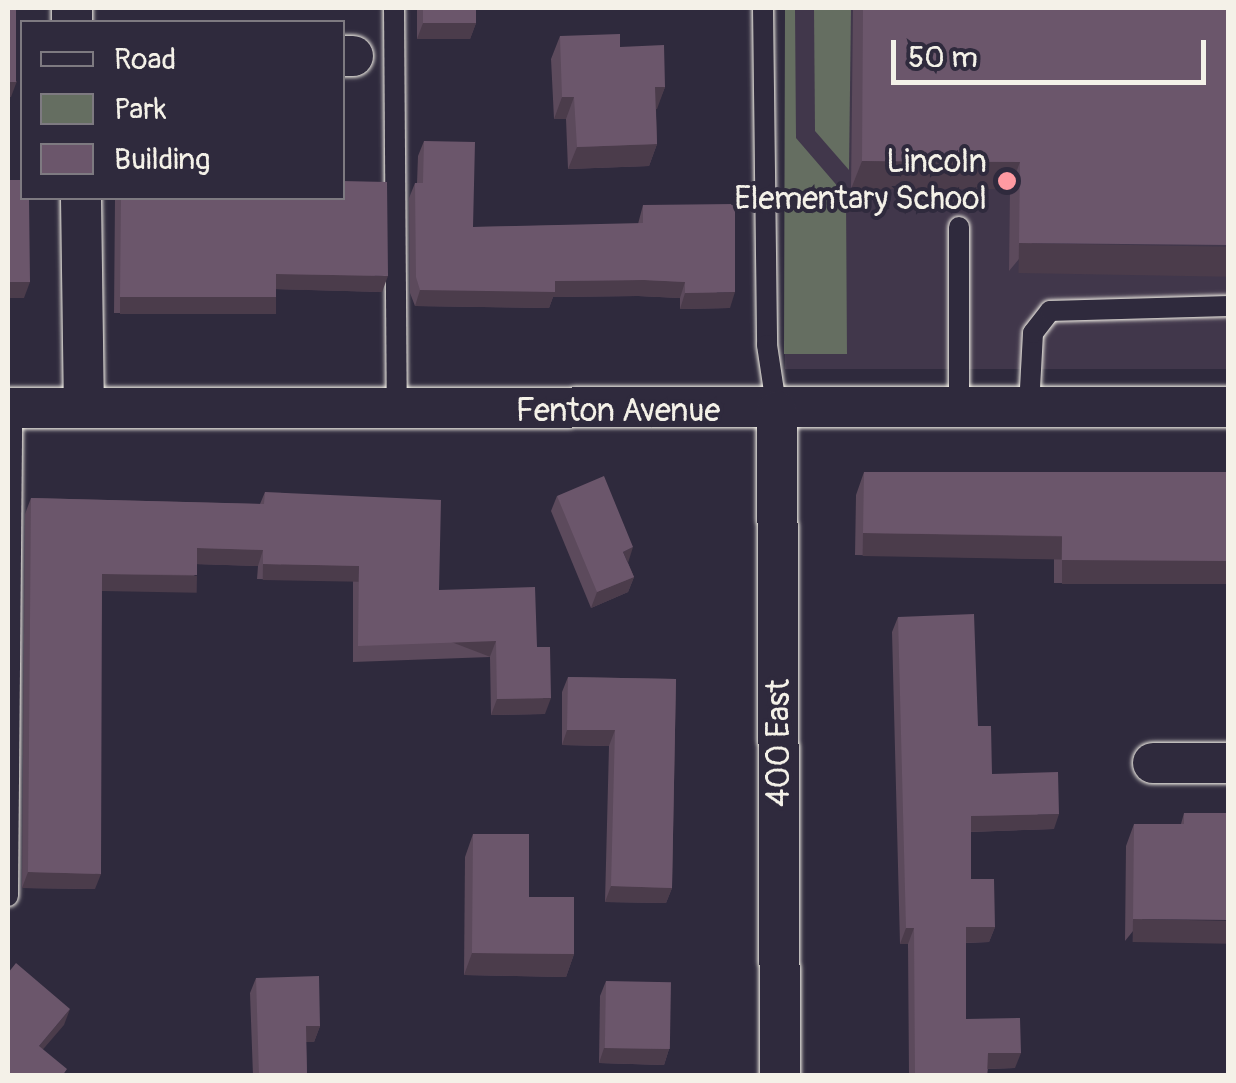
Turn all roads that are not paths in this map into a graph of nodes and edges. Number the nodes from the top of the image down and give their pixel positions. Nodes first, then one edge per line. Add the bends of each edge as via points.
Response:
1 (394, 8) edge
2 (763, 8) edge
3 (80, 200) edge
4 (959, 227) dead end
5 (1228, 306) edge
6 (84, 406) junction
7 (1029, 406) junction
8 (1228, 407) edge
9 (10, 408) edge
10 (959, 408) junction
11 (397, 410) junction
12 (778, 412) junction
13 (1154, 763) dead end
14 (1228, 763) edge
15 (8, 896) edge
16 (780, 1076) edge

1 - 11 lane
2 - 12 lane via 767,345
3 - 6 street
4 - 10 lane
5 - 7 lane via 1050,311 1033,333
6 - 9 street, Fenton Avenue
6 - 11 street, Fenton Avenue
7 - 8 street, Fenton Avenue
7 - 10 street, Fenton Avenue
9 - 15 lane
10 - 12 street, Fenton Avenue
11 - 12 street, Fenton Avenue
12 - 16 street, 400 East
13 - 14 street

